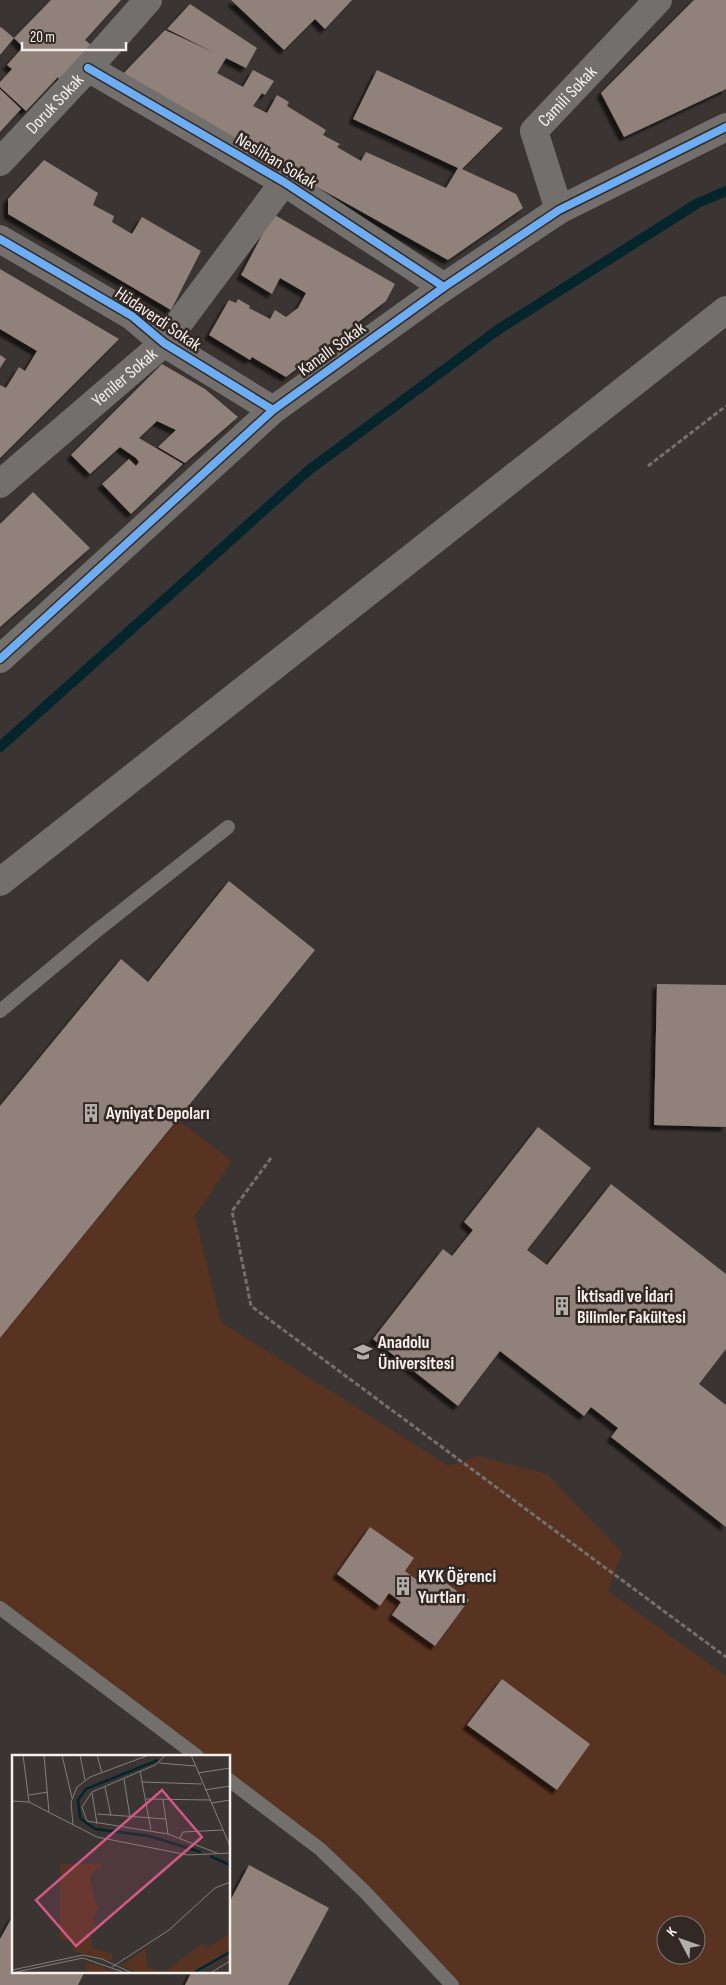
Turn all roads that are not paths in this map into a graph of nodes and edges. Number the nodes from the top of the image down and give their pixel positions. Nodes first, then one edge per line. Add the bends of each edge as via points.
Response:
1 (148, 0) edge
2 (658, 0) edge
3 (88, 68) junction
4 (726, 127) edge
5 (0, 162) edge
6 (284, 182) junction
7 (559, 210) junction
8 (0, 239) edge
9 (444, 287) junction
10 (726, 310) edge
11 (164, 342) junction
12 (273, 410) junction
13 (0, 484) edge
14 (0, 658) edge
15 (228, 827) dead end
16 (0, 882) edge
17 (0, 1011) edge
18 (0, 1608) edge
19 (196, 1755) edge
20 (230, 1781) edge
21 (452, 1985) edge

1 - 3 street, Doruk Sokak
2 - 7 street, Camili Sokak via 534,131
3 - 5 street, Doruk Sokak
3 - 6 street, Neslihan Sokak
4 - 7 street, Kanallı Sokak
6 - 9 street, Neslihan Sokak
6 - 11 street, Yeniler Sokak
7 - 9 street, Kanallı Sokak
8 - 11 street, Hüdaverdi Sokak via 132,316
9 - 12 street, Kanallı Sokak
10 - 16 street
11 - 12 street, Hüdaverdi Sokak
11 - 13 street, Yeniler Sokak
12 - 14 street, Kanallı Sokak
15 - 17 lane
18 - 19 lane
20 - 21 lane via 320,1849

